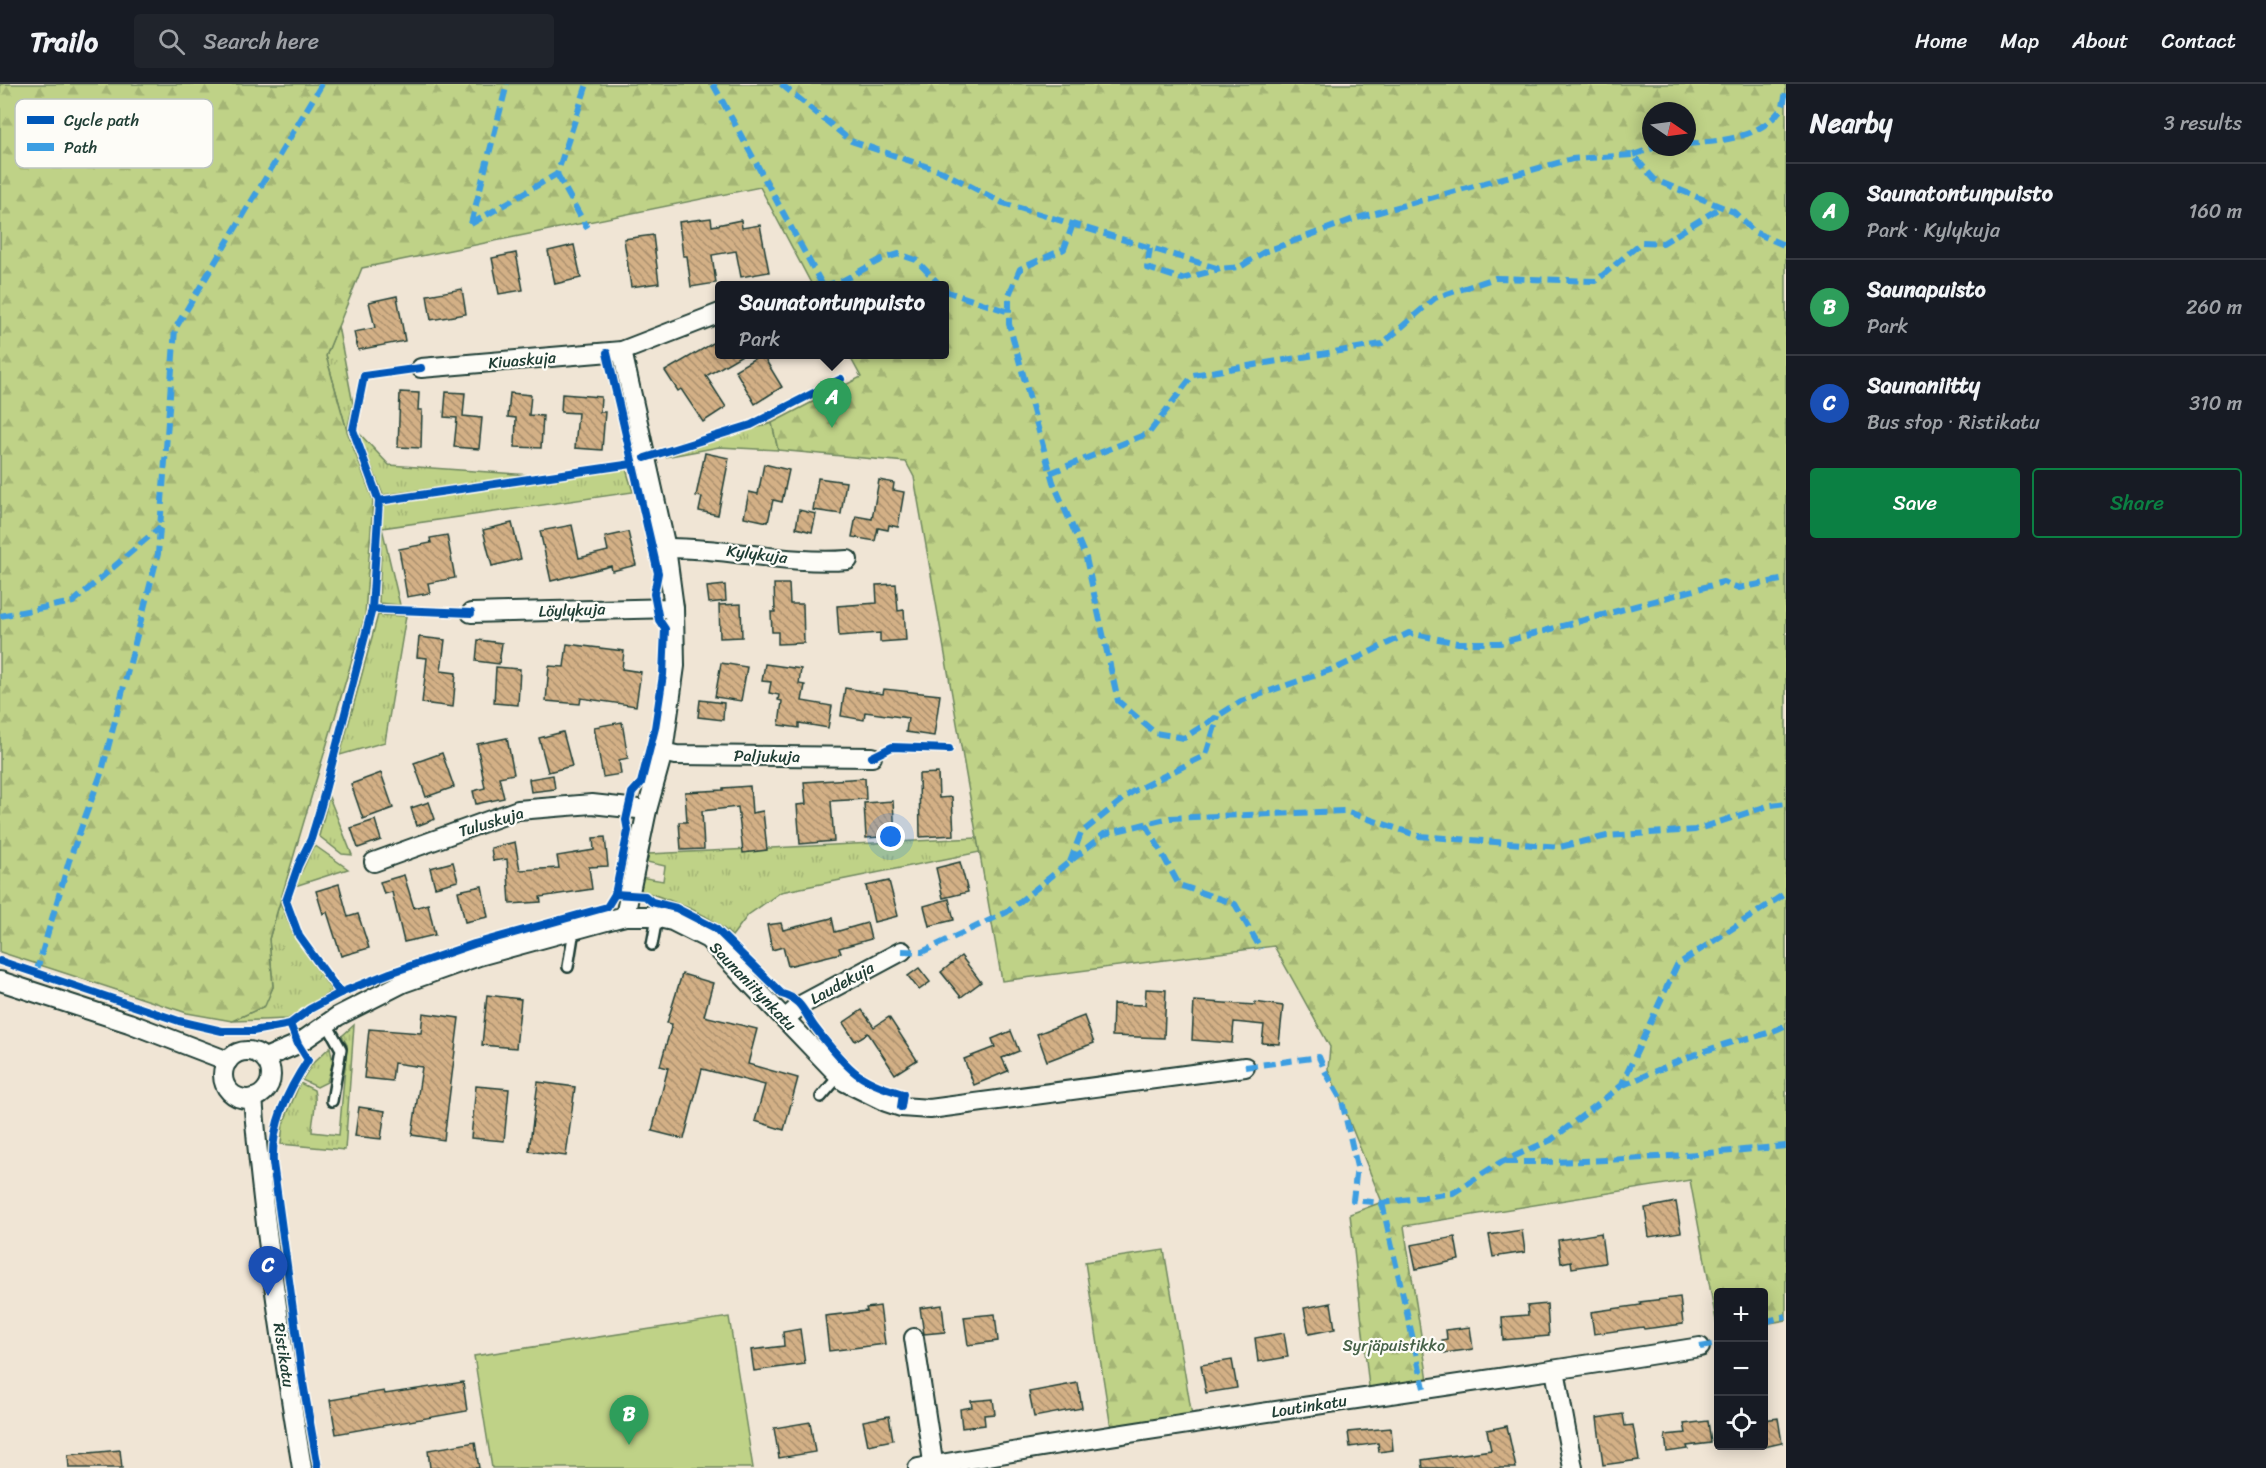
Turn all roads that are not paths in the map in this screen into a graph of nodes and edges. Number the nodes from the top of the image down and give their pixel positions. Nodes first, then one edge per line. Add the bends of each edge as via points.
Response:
1 (715, 315) edge
2 (622, 351) junction
3 (421, 368) dead end
4 (666, 548) junction
5 (848, 560) dead end
6 (674, 608) junction
7 (471, 613) dead end
8 (663, 752) junction
9 (872, 757) dead end
10 (648, 810) junction
11 (374, 862) dead end
12 (625, 916) junction
13 (657, 918) junction
14 (574, 930) junction
15 (652, 945) dead end
16 (902, 951) dead end
17 (568, 967) dead end
18 (0, 981) edge
19 (785, 1019) junction
20 (327, 1024) junction
21 (265, 1058) junction
22 (228, 1060) junction
23 (1245, 1067) dead end
24 (839, 1076) junction
25 (821, 1097) dead end
26 (253, 1098) junction
27 (332, 1101) dead end
28 (914, 1338) dead end
29 (1700, 1347) dead end
30 (1555, 1370) junction
31 (928, 1467) edge
32 (302, 1468) edge
33 (1573, 1468) edge

1 - 2 street, Kiuaskuja
2 - 3 street, Kiuaskuja
2 - 4 street
4 - 5 street, Kylykuja via 697,547 826,562
4 - 6 street
6 - 7 street, Löylykuja
6 - 8 street via 675,666
8 - 9 street, Paljukuja
8 - 10 street
10 - 11 street, Tuluskuja via 592,804 518,810
10 - 12 street
12 - 13 street, Saunaniitynkatu
12 - 14 street, Saunaniitynkatu
13 - 15 lane
13 - 19 street, Saunaniitynkatu via 708,939
14 - 17 lane
14 - 20 street, Saunaniitynkatu via 479,956 403,983
16 - 19 street, Laudekuja via 801,1005
18 - 22 street
19 - 24 street, Saunaniitynkatu
20 - 21 street, Saunaniitynkatu via 298,1044
20 - 27 lane via 341,1049
21 - 22 street via 248,1051
21 - 26 street via 271,1076 269,1084
22 - 26 street via 224,1072 228,1088 238,1096
23 - 24 street, Saunaniitynkatu via 930,1109 886,1102
24 - 25 lane
26 - 32 street, Ristikatu via 277,1314
28 - 31 street
29 - 30 street, Loutinkatu
30 - 31 street, Loutinkatu
30 - 33 street

